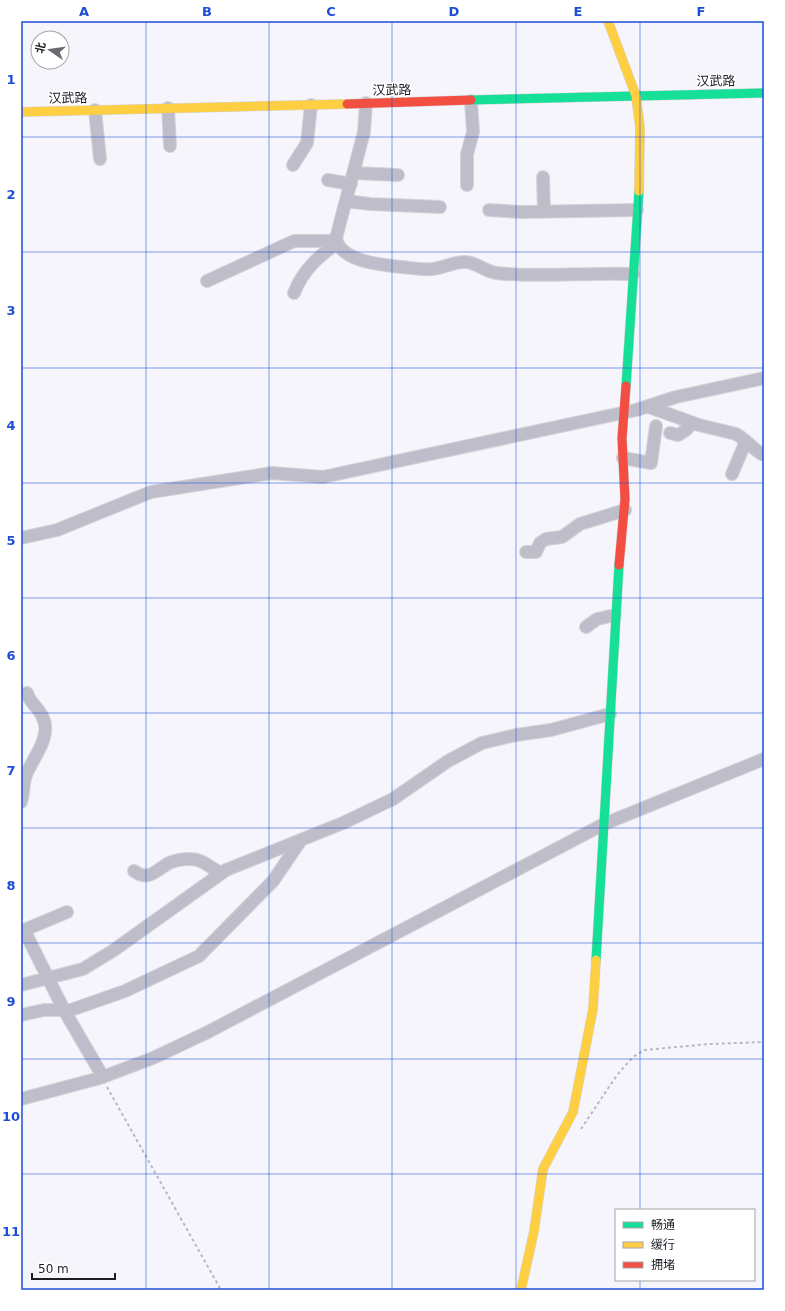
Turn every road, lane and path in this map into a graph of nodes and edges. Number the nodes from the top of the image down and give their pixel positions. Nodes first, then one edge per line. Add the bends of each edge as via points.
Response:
1 (608, 21) edge
2 (764, 93) edge
3 (636, 96) junction
4 (471, 100) junction
5 (366, 103) junction
6 (311, 105) junction
7 (168, 108) junction
8 (95, 110) junction
9 (21, 112) edge
10 (170, 146) dead end
11 (100, 159) dead end
12 (293, 165) dead end
13 (398, 175) dead end
14 (543, 177) dead end
15 (352, 179) junction
16 (328, 180) dead end
17 (468, 185) dead end
18 (346, 201) junction
19 (440, 207) dead end
20 (490, 210) dead end
21 (637, 210) junction
22 (544, 211) junction
23 (337, 242) junction
24 (633, 274) junction
25 (207, 280) dead end
26 (294, 293) dead end
27 (764, 378) edge
28 (649, 407) junction
29 (624, 411) junction
30 (692, 423) junction
31 (656, 426) dead end
32 (670, 433) dead end
33 (746, 441) junction
34 (764, 455) edge
35 (623, 458) junction
36 (732, 474) dead end
37 (625, 510) junction
38 (21, 538) edge
39 (526, 552) dead end
40 (615, 615) junction
41 (586, 627) dead end
42 (27, 693) dead end
43 (610, 714) junction
44 (764, 759) edge
45 (23, 776) edge
46 (21, 802) edge
47 (604, 824) junction
48 (300, 840) junction
49 (134, 871) dead end
50 (221, 873) junction
51 (68, 912) dead end
52 (22, 930) edge
53 (49, 978) junction
54 (21, 985) edge
55 (64, 1011) junction
56 (21, 1015) edge
57 (764, 1042) edge
58 (103, 1077) junction
59 (21, 1099) edge
60 (578, 1134) dead end
61 (221, 1290) edge
62 (521, 1290) edge

1 - 3 street
2 - 3 street, 汉武路
3 - 4 street, 汉武路
3 - 21 street via 640,142
4 - 5 street, 汉武路
4 - 17 street via 473,132 467,154
5 - 6 street, 汉武路
5 - 15 street via 364,132
6 - 7 street, 汉武路
6 - 12 street via 307,143
7 - 8 street, 汉武路
7 - 10 street
8 - 9 street, 汉武路
8 - 11 street
13 - 15 street
14 - 22 street
15 - 16 street
15 - 18 street
18 - 19 street
18 - 23 street
20 - 22 street
21 - 22 street
21 - 24 street
23 - 24 street via 359,260 428,270 472,262 496,273
23 - 25 street via 294,241
23 - 26 street via 308,267
24 - 29 street
27 - 28 street via 660,401
28 - 29 street
28 - 30 street
29 - 35 street
29 - 38 street via 323,477 272,473 151,492 58,530
30 - 32 street via 678,435
30 - 33 street via 736,434
31 - 35 street via 651,463
33 - 34 street
33 - 36 street
35 - 37 street
37 - 39 street via 580,524 562,537 546,539 540,543 536,552
37 - 40 street
40 - 41 street via 597,619
40 - 43 street
42 - 45 street via 29,701 43,717 46,728 37,755
43 - 47 street
43 - 48 street via 551,730 482,743 448,761 393,799
44 - 47 street
45 - 46 street
47 - 58 street via 206,1033 153,1058
47 - 62 street via 593,1009 588,1040 573,1112 543,1169 534,1231
48 - 50 street
48 - 55 street via 273,881 199,956 125,991
49 - 50 street via 140,876 151,876 168,864 192,859 201,860
50 - 53 street via 114,950 83,969
51 - 52 street
52 - 53 street
53 - 54 street
53 - 55 street
55 - 56 street via 44,1010
55 - 58 street
57 - 60 path via 644,1050 633,1057 617,1075
58 - 59 street
58 - 61 path via 143,1154

